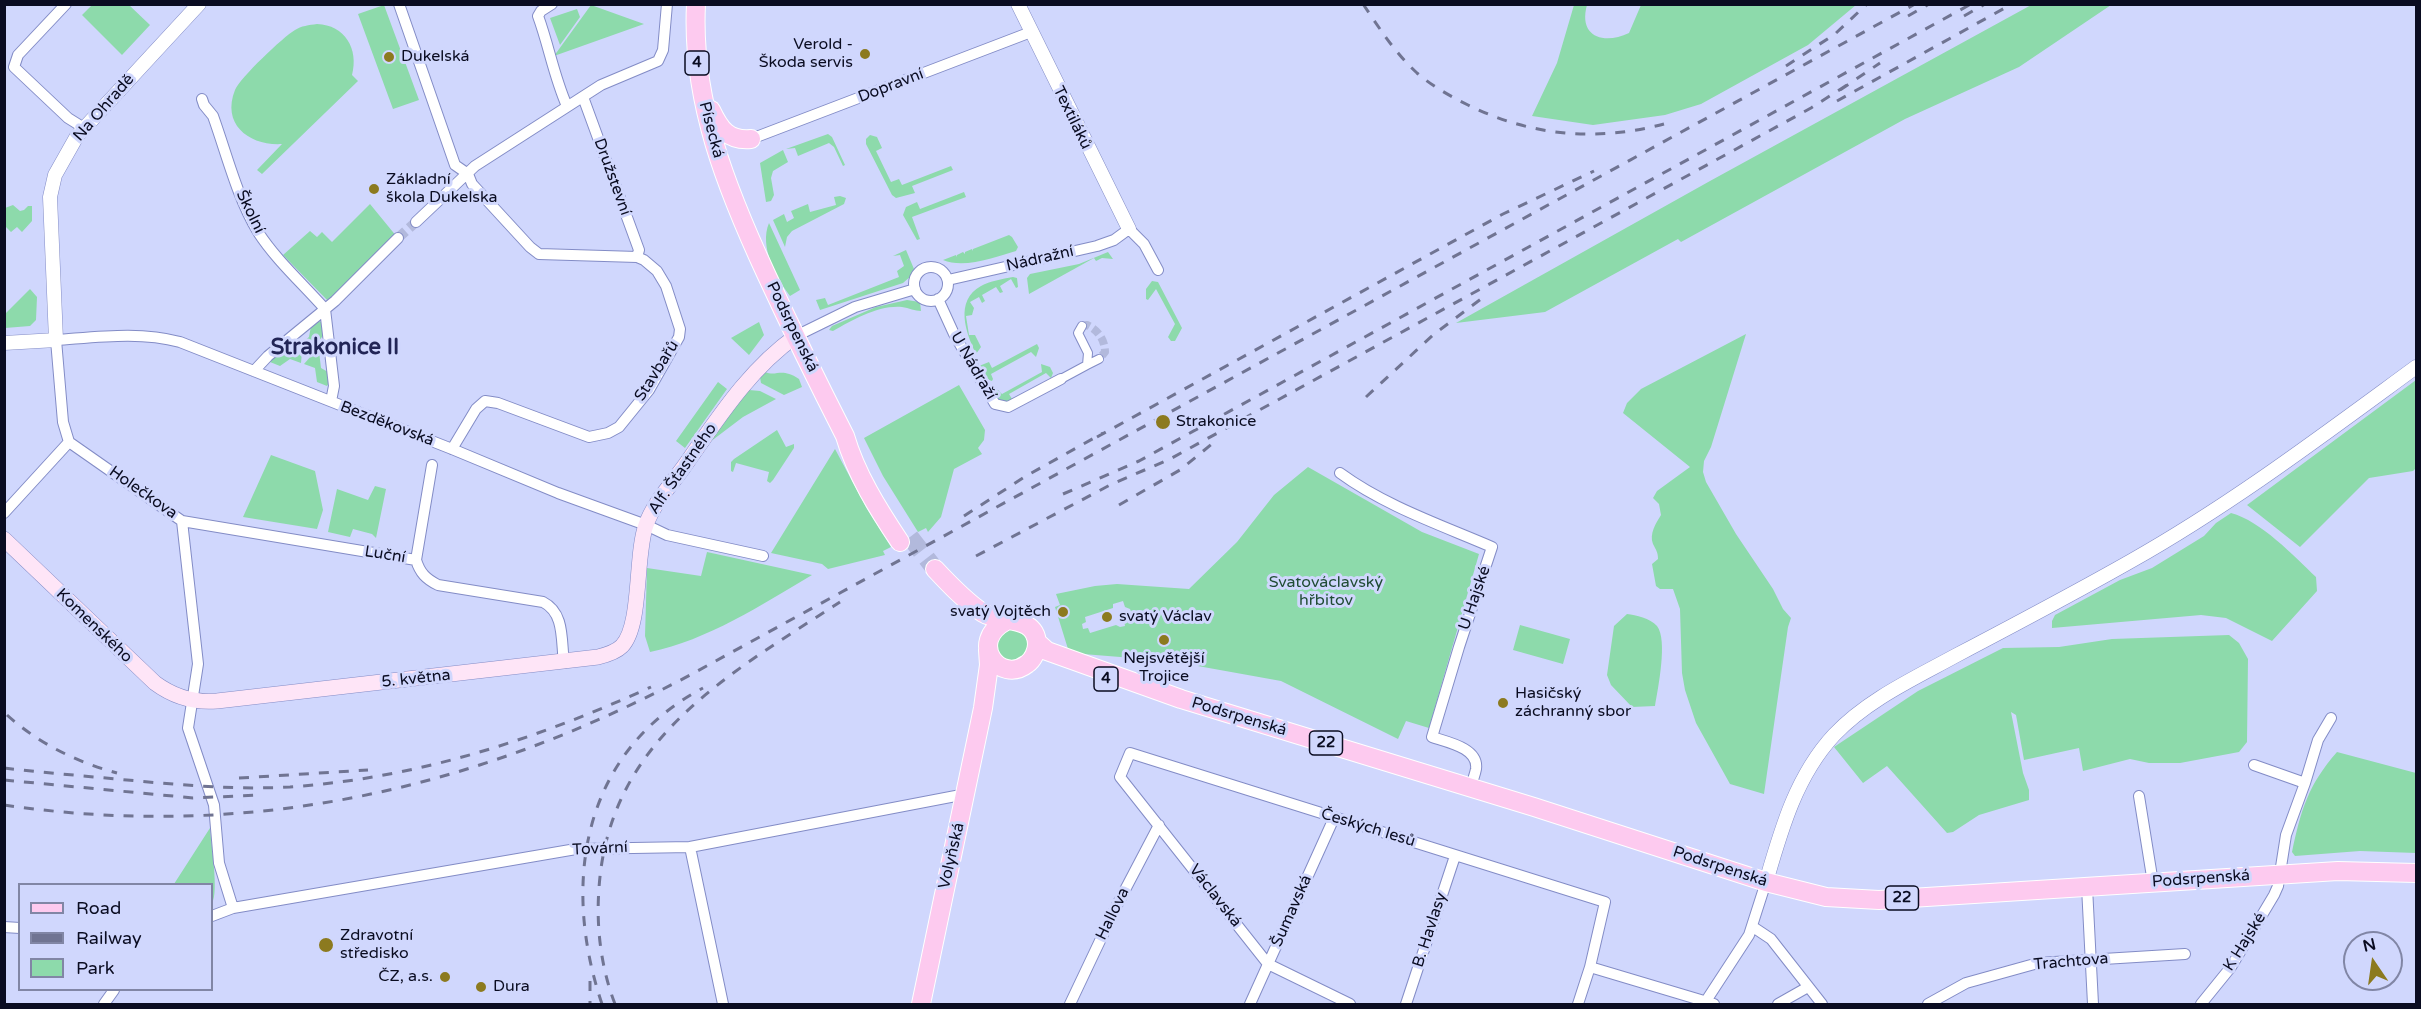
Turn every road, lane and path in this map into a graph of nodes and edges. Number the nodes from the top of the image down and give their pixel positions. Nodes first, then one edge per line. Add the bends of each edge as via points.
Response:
1 (66, 4) edge
2 (199, 4) edge
3 (399, 4) edge
4 (552, 4) edge
5 (667, 4) edge
6 (696, 4) edge
7 (1017, 4) edge
8 (1031, 32) junction
9 (700, 85) junction
10 (583, 97) junction
11 (202, 99) dead end
12 (567, 106) junction
13 (84, 128) junction
14 (751, 139) joint
15 (468, 174) junction
16 (740, 217) joint
17 (416, 222) tunnel mouth
18 (1129, 230) junction
19 (398, 238) tunnel mouth
20 (637, 257) junction
21 (1158, 270) dead end
22 (948, 280) junction
23 (915, 289) junction
24 (938, 299) junction
25 (325, 309) junction
26 (1082, 326) dead end
27 (796, 336) junction
28 (57, 339) junction
29 (4, 343) edge
30 (1099, 359) dead end
31 (1087, 365) junction
32 (2416, 367) edge
33 (254, 371) junction
34 (1061, 379) joint
35 (331, 401) junction
36 (69, 442) junction
37 (452, 449) junction
38 (432, 465) dead end
39 (1340, 473) dead end
40 (4, 513) edge
41 (182, 521) junction
42 (646, 525) junction
43 (4, 539) edge
44 (905, 539) tunnel mouth
45 (763, 556) dead end
46 (416, 560) junction
47 (1006, 621) junction
48 (630, 632) joint
49 (1037, 642) junction
50 (988, 643) junction
51 (1031, 661) junction
52 (564, 663) junction
53 (1010, 669) junction
54 (1181, 699) junction
55 (192, 701) junction
56 (983, 708) junction
57 (2331, 718) dead end
58 (1130, 753) joint
59 (2254, 765) dead end
60 (2305, 783) junction
61 (1471, 788) junction
62 (966, 794) junction
63 (2139, 796) dead end
64 (1334, 818) junction
65 (1159, 825) junction
66 (690, 847) junction
67 (1455, 856) junction
68 (2416, 873) edge
69 (2280, 874) junction
70 (1766, 882) junction
71 (2154, 883) junction
72 (2087, 887) junction
73 (233, 908) junction
74 (213, 915) edge
75 (1753, 927) junction
76 (2185, 954) dead end
77 (2091, 959) junction
78 (1268, 964) junction
79 (1590, 967) junction
80 (1808, 987) junction
81 (113, 991) edge
82 (1708, 1004) edge
83 (104, 1005) edge
84 (723, 1005) edge
85 (921, 1005) edge
86 (1070, 1005) edge
87 (1250, 1005) edge
88 (1350, 1005) edge
89 (1406, 1005) edge
90 (1578, 1005) edge
91 (1778, 1005) edge
92 (1822, 1005) edge
93 (1928, 1005) edge
94 (2093, 1005) edge
95 (2201, 1005) edge

1 - 13 street via 18,55 14,67
2 - 13 street, Na Ohradě
3 - 15 street via 455,165
4 - 12 street via 538,16
5 - 10 street via 663,50 658,61 601,85
6 - 9 main road, Písecká / 4
7 - 8 street, Textiláků
8 - 14 street, Dopravní
8 - 18 street, Textiláků
9 - 14 main road via 718,125 728,136
9 - 16 main road, Písecká / 4 via 713,142
10 - 12 street
10 - 20 street, Družstevní via 639,250
11 - 25 street, Školní via 213,116 257,230
12 - 15 street
13 - 28 street, Na Ohradě via 55,175 50,197
15 - 17 street
15 - 20 street via 472,184 539,254
16 - 27 main road, Podsrpenská / 4
18 - 21 street via 1144,244
18 - 22 street, Nádražní via 1097,246
19 - 25 street
20 - 37 street, Stavbařů via 662,277 680,332 649,390 619,427 589,437 485,401
22 - 23 street via 941,270 929,267 917,275
22 - 24 street via 947,291
23 - 24 street via 924,299
23 - 27 street via 855,307
24 - 34 street, U Nádraží via 994,404 1008,407
25 - 33 street
25 - 35 street via 334,386
26 - 31 street via 1078,333 1088,353
27 - 42 main road, Alf. Šťastného via 761,365 738,392
27 - 44 main road, Podsrpenská / 4 via 866,485
28 - 29 street, Bezděkovská
28 - 33 street, Bezděkovská via 156,336
28 - 36 street via 63,422
30 - 31 street, U Nádraží
31 - 34 street, U Nádraží
32 - 70 street via 2193,525 1861,711 1834,735 1806,773 1786,817
33 - 35 street, Bezděkovská
35 - 37 street, Bezděkovská
36 - 40 street
36 - 41 street, Holečkova
37 - 42 street, Bezděkovská
38 - 46 street
39 - 61 street, U Hajské via 1423,518 1492,547 1432,736 1473,755 1477,766
41 - 46 street, Luční
41 - 55 street, Holečkova via 198,664
42 - 45 street, Bezděkovská via 667,535
42 - 48 main road, Alf. Šťastného
43 - 55 main road, Komenského via 155,684
46 - 52 street, Luční via 424,577 438,585 552,606 559,619
47 - 49 main road, Podsrpenská via 1026,624
47 - 50 main road via 996,626
47 - 50 main road, Podsrpenská via 983,613 930,571 985,629
48 - 52 main road, 5. května via 618,650
49 - 51 main road
49 - 54 main road, Podsrpenská / 22 via 1047,651
50 - 53 main road, Podsrpenská via 996,664
50 - 56 main road, Volyňská
51 - 53 main road via 1020,669
51 - 54 main road, Podsrpenská / 4
52 - 55 main road, 5. května
53 - 56 main road, Volyňská via 994,677
54 - 61 main road, Podsrpenská / 22
55 - 73 street via 188,728 214,805 219,863
56 - 62 main road, Volyňská
57 - 60 street, K Hajské via 2318,741
58 - 64 street, Českých lesů
58 - 65 street, Václavská via 1120,777
59 - 60 street
60 - 69 street, K Hajské via 2286,835
61 - 70 main road, Podsrpenská / 22
62 - 66 street, Tovární
62 - 85 main road, Volyňská
63 - 71 street
64 - 67 street, Českých lesů
64 - 78 street, Šumavská
65 - 78 street, Václavská
65 - 86 street, Hallova
66 - 73 street, Tovární via 576,849
66 - 84 street
67 - 79 street, Českých lesů via 1605,902
67 - 89 street, B. Havlasy
68 - 69 main road, 22
69 - 71 main road, Podsrpenská / 22
69 - 95 street, K Hajské via 2274,895 2250,936
70 - 72 main road, Podsrpenská / 22 via 1810,894 1862,900
70 - 75 street
71 - 72 main road, Podsrpenská / 22
72 - 77 street
73 - 74 street, Tovární
75 - 80 street via 1771,939
75 - 82 street
76 - 77 street, Trachtova
77 - 93 street, Trachtova via 2016,968 1965,983
77 - 94 street
78 - 87 street, Šumavská
78 - 88 street, Václavská
79 - 82 street
79 - 90 street
80 - 91 street
80 - 92 street
81 - 83 street

